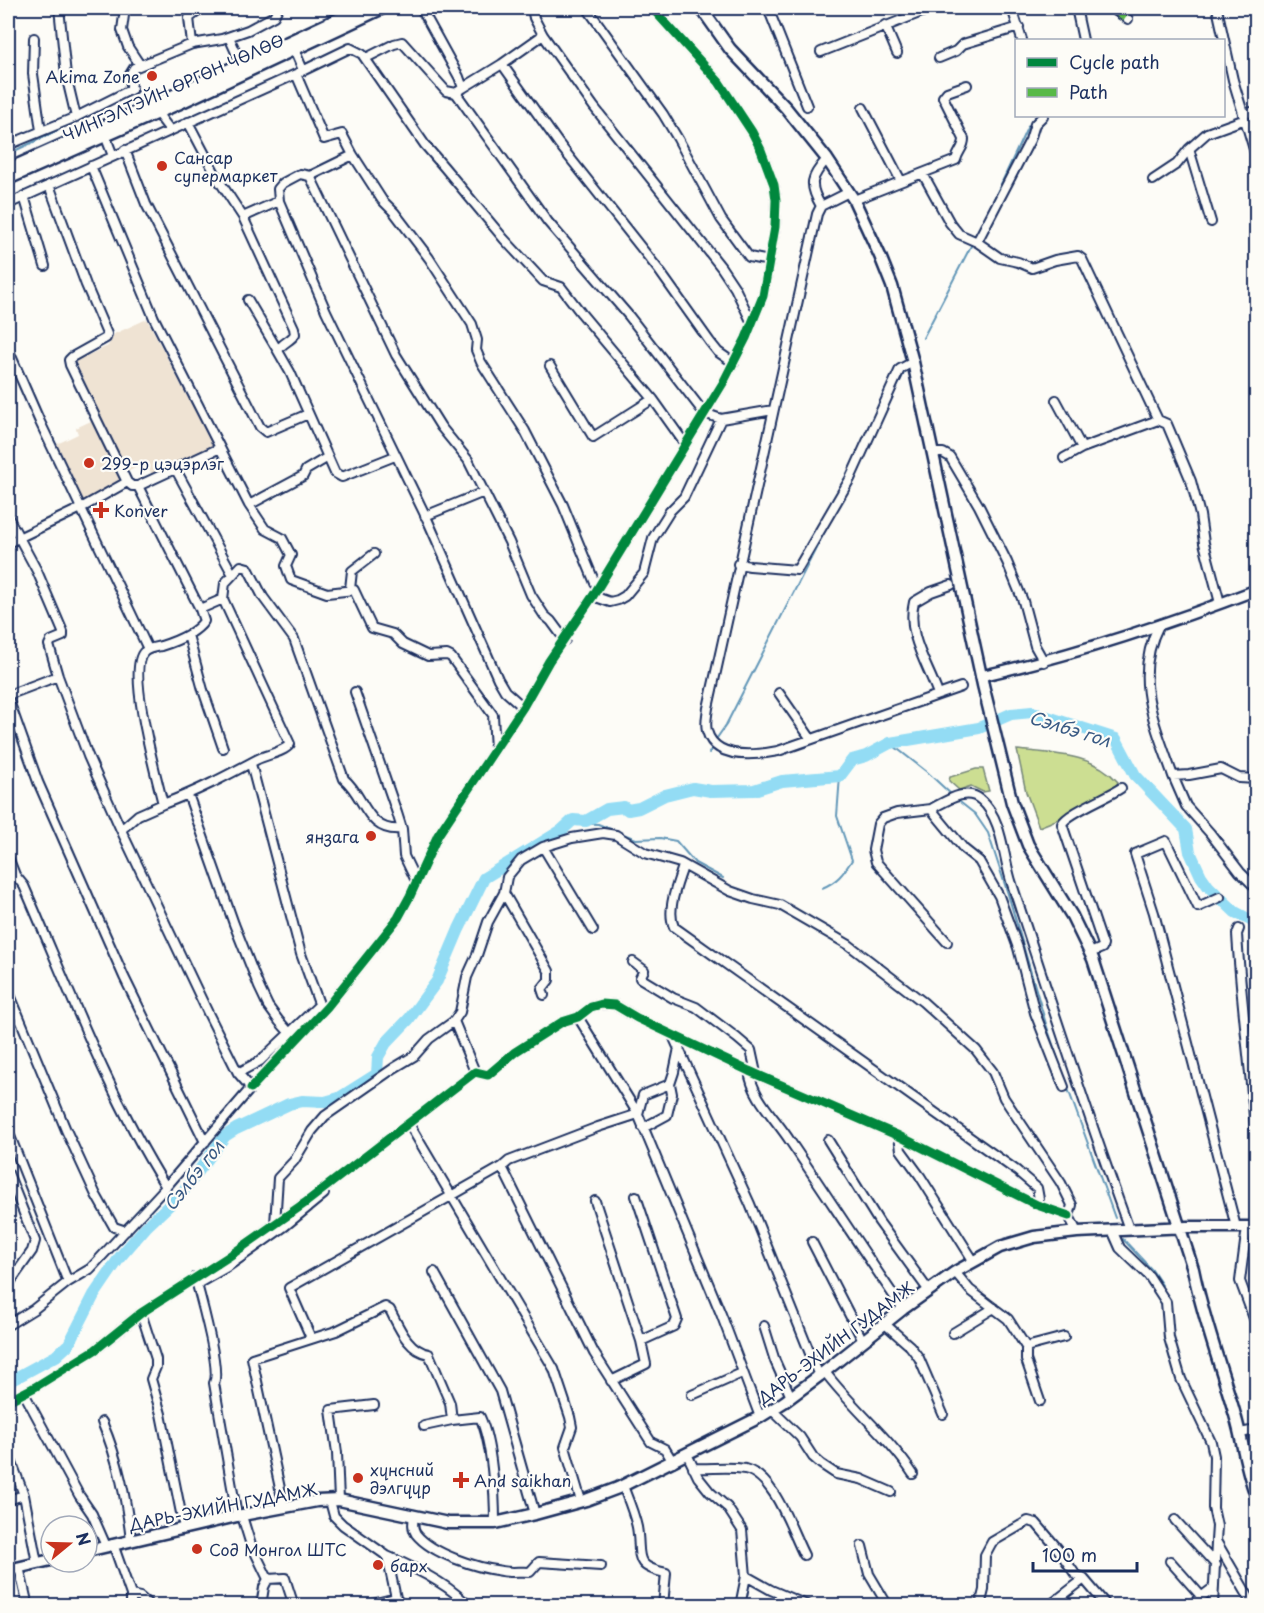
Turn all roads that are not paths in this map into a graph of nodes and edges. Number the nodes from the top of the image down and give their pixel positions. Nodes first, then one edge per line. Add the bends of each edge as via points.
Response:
1 (59, 8) edge
2 (125, 8) edge
3 (195, 8) edge
4 (278, 8) edge
5 (361, 8) edge
6 (383, 8) edge
7 (421, 8) edge
8 (532, 8) edge
9 (587, 8) edge
10 (652, 8) edge
11 (701, 8) edge
12 (768, 8) edge
13 (932, 8) edge
14 (1012, 8) edge
15 (1076, 8) edge
16 (1115, 8) edge
17 (1217, 8) edge
18 (1128, 19) dead end
19 (885, 25) junction
20 (1018, 27) junction
21 (543, 35) junction
22 (229, 37) junction
23 (34, 39) dead end
24 (1022, 39) edge
25 (1083, 39) edge
26 (1222, 39) edge
27 (192, 44) junction
28 (294, 49) junction
29 (820, 52) dead end
30 (897, 53) dead end
31 (366, 58) junction
32 (939, 58) dead end
33 (1225, 58) edge
34 (502, 64) junction
35 (140, 65) junction
36 (243, 68) junction
37 (299, 72) junction
38 (1228, 77) edge
39 (967, 85) dead end
40 (459, 91) junction
41 (807, 106) dead end
42 (863, 108) dead end
43 (1257, 111) edge
44 (157, 113) junction
45 (76, 117) junction
46 (1042, 117) edge
47 (1244, 118) junction
48 (188, 122) junction
49 (170, 130) junction
50 (41, 131) junction
51 (105, 135) junction
52 (1253, 136) edge
53 (8, 145) edge
54 (1189, 149) junction
55 (125, 150) junction
56 (353, 155) junction
57 (113, 156) junction
58 (1257, 156) edge
59 (827, 159) junction
60 (92, 166) junction
61 (8, 169) edge
62 (923, 174) junction
63 (310, 176) junction
64 (8, 179) edge
65 (1153, 180) dead end
66 (901, 181) junction
67 (49, 185) junction
68 (24, 196) junction
69 (851, 196) junction
70 (279, 201) junction
71 (8, 204) edge
72 (821, 206) junction
73 (243, 217) junction
74 (1211, 222) dead end
75 (977, 242) junction
76 (769, 261) junction
77 (45, 266) dead end
78 (248, 300) dead end
79 (751, 321) junction
80 (8, 349) edge
81 (278, 351) junction
82 (913, 362) junction
83 (734, 363) junction
84 (550, 366) dead end
85 (653, 399) junction
86 (1056, 400) dead end
87 (773, 410) junction
88 (704, 413) junction
89 (308, 414) junction
90 (722, 420) junction
91 (1158, 420) junction
92 (685, 444) junction
93 (220, 448) junction
94 (1082, 448) junction
95 (933, 453) junction
96 (395, 456) junction
97 (328, 457) junction
98 (1064, 458) dead end
99 (175, 468) junction
100 (127, 482) junction
101 (138, 486) junction
102 (484, 492) junction
103 (249, 505) junction
104 (81, 508) junction
105 (425, 516) junction
106 (8, 517) edge
107 (18, 537) junction
108 (8, 543) edge
109 (374, 554) dead end
110 (738, 564) junction
111 (232, 573) junction
112 (951, 585) dead end
113 (597, 588) junction
114 (350, 589) junction
115 (1257, 590) edge
116 (593, 596) junction
117 (223, 599) junction
118 (1220, 603) junction
119 (200, 609) junction
120 (1159, 625) junction
121 (188, 635) junction
122 (565, 640) junction
123 (148, 649) junction
124 (1044, 662) junction
125 (58, 676) junction
126 (982, 681) junction
127 (961, 687) dead end
128 (355, 692) dead end
129 (779, 693) dead end
130 (938, 694) junction
131 (8, 696) edge
132 (523, 707) junction
133 (811, 739) junction
134 (223, 748) dead end
135 (495, 749) junction
136 (251, 764) junction
137 (1173, 776) junction
138 (1257, 779) edge
139 (1121, 788) dead end
140 (188, 794) junction
141 (163, 804) junction
142 (931, 809) junction
143 (402, 829) junction
144 (121, 830) junction
145 (543, 847) junction
146 (8, 857) edge
147 (683, 866) junction
148 (11, 877) edge
149 (416, 880) junction
150 (1257, 888) edge
151 (504, 893) junction
152 (1220, 897) dead end
153 (1239, 929) dead end
154 (593, 930) dead end
155 (947, 942) dead end
156 (1090, 953) junction
157 (633, 962) dead end
158 (8, 990) edge
159 (544, 995) dead end
160 (321, 1009) junction
161 (578, 1017) junction
162 (454, 1021) junction
163 (289, 1032) junction
164 (673, 1036) junction
165 (296, 1040) junction
166 (679, 1048) junction
167 (475, 1072) junction
168 (752, 1072) junction
169 (238, 1073) junction
170 (670, 1084) junction
171 (251, 1088) junction
172 (1064, 1088) dead end
173 (638, 1114) junction
174 (409, 1124) junction
175 (643, 1128) junction
176 (8, 1131) edge
177 (899, 1136) junction
178 (828, 1140) dead end
179 (1257, 1140) edge
180 (205, 1142) junction
181 (502, 1167) junction
182 (8, 1173) edge
183 (166, 1187) junction
184 (324, 1194) dead end
185 (636, 1196) dead end
186 (450, 1197) junction
187 (595, 1201) dead end
188 (1037, 1205) junction
189 (1069, 1216) junction
190 (275, 1224) junction
191 (1179, 1227) junction
192 (1247, 1227) edge
193 (1129, 1229) junction
194 (1112, 1230) junction
195 (126, 1231) junction
196 (1077, 1232) junction
197 (812, 1242) dead end
198 (973, 1260) junction
199 (434, 1272) dead end
200 (955, 1272) junction
201 (196, 1281) junction
202 (68, 1282) junction
203 (8, 1285) edge
204 (929, 1291) junction
205 (994, 1308) junction
206 (903, 1310) junction
207 (141, 1314) junction
208 (1256, 1318) edge
209 (885, 1324) junction
210 (8, 1325) edge
211 (764, 1326) dead end
212 (953, 1333) dead end
213 (1064, 1337) dead end
214 (311, 1338) junction
215 (641, 1341) junction
216 (864, 1341) junction
217 (1026, 1347) junction
218 (742, 1373) junction
219 (822, 1374) junction
220 (611, 1380) junction
221 (24, 1393) junction
222 (692, 1395) dead end
223 (791, 1397) junction
224 (8, 1401) edge
225 (1040, 1401) dead end
226 (374, 1405) dead end
227 (772, 1410) junction
228 (943, 1414) dead end
229 (760, 1417) junction
230 (452, 1420) junction
231 (102, 1422) dead end
232 (424, 1426) dead end
233 (1257, 1430) edge
234 (1240, 1433) junction
235 (687, 1454) junction
236 (673, 1462) junction
237 (12, 1463) dead end
238 (693, 1468) junction
239 (913, 1474) dead end
240 (623, 1486) junction
241 (891, 1492) dead end
242 (24, 1495) junction
243 (1257, 1496) edge
244 (8, 1500) edge
245 (334, 1500) junction
246 (581, 1501) junction
247 (284, 1507) junction
248 (535, 1514) junction
249 (240, 1516) junction
250 (414, 1516) junction
251 (1175, 1520) dead end
252 (495, 1522) junction
253 (184, 1528) junction
254 (131, 1540) junction
255 (1216, 1541) junction
256 (109, 1545) junction
257 (862, 1546) dead end
258 (99, 1548) edge
259 (804, 1555) dead end
260 (387, 1556) junction
261 (1170, 1562) dead end
262 (37, 1563) joint
263 (1216, 1565) junction
264 (601, 1566) dead end
265 (13, 1568) edge
266 (746, 1576) junction
267 (1084, 1579) junction
268 (268, 1580) junction
269 (1213, 1588) junction
270 (131, 1595) junction
271 (1201, 1596) junction
272 (396, 1601) edge
273 (260, 1604) edge
274 (28, 1605) edge
275 (131, 1605) edge
276 (150, 1605) edge
277 (251, 1605) edge
278 (294, 1605) edge
279 (364, 1605) edge
280 (402, 1605) edge
281 (468, 1605) edge
282 (663, 1605) edge
283 (740, 1605) edge
284 (809, 1605) edge
285 (888, 1605) edge
286 (980, 1605) edge
287 (1049, 1605) edge
288 (1107, 1605) edge
289 (1189, 1605) edge
290 (1213, 1605) edge
291 (1254, 1605) edge

1 - 45 street via 66,75
2 - 35 street via 122,30
3 - 27 street via 197,12 189,18
4 - 22 street via 274,16
5 - 36 main road, ЧИНГЭЛТЭЙН ӨРГӨН ЧӨЛӨӨ
6 - 28 main road, ЧИНГЭЛТЭЙН ӨРГӨН ЧӨЛӨӨ
7 - 40 street via 456,70
8 - 21 street
9 - 76 street via 668,123 721,219 749,257
10 - 76 street via 719,81 753,132 776,200
11 - 59 main road via 730,49
12 - 41 street
13 - 19 street
14 - 20 street
15 - 25 street
16 - 18 street
17 - 26 street
19 - 29 street
19 - 30 street
20 - 24 street
20 - 32 street via 963,44
21 - 34 street
21 - 79 street via 594,107 721,267
22 - 27 street
22 - 36 street
23 - 50 street via 33,74
27 - 35 street
28 - 36 main road, ЧИНГЭЛТЭЙН ӨРГӨН ЧӨЛӨӨ
28 - 37 street
31 - 37 street via 350,48
31 - 40 street via 402,42 446,91
31 - 85 street via 425,145 543,280 561,287
33 - 38 street
34 - 40 street
34 - 83 street via 714,347
35 - 45 street via 129,76 132,89
36 - 44 main road, ЧИНГЭЛТЭЙН ӨРГӨН ЧӨЛӨӨ
36 - 61 main road, ЧИНГЭЛТЭЙН ӨРГӨН ЧӨЛӨӨ
37 - 48 street
37 - 56 street via 324,139 342,134
38 - 47 street
39 - 62 street via 943,97 964,146 956,160
40 - 88 street via 548,222 629,316
42 - 66 street
43 - 47 street
44 - 49 street
44 - 51 main road, ЧИНГЭЛТЭЙН ӨРГӨН ЧӨЛӨӨ
45 - 50 street
46 - 75 street
47 - 52 street
47 - 54 street via 1207,134
48 - 49 street
48 - 73 street
49 - 55 street
50 - 53 street
51 - 57 street
51 - 64 main road, ЧИНГЭЛТЭЙН ӨРГӨН ЧӨЛӨӨ
52 - 58 street
54 - 65 street via 1177,164
54 - 74 street
55 - 57 street
55 - 89 street via 151,213 261,427 266,432
56 - 63 street
56 - 113 street via 472,324 481,362 525,431 563,505
57 - 60 street
59 - 69 main road
59 - 72 street via 812,183
60 - 67 street
60 - 93 street via 154,318
62 - 66 street
62 - 75 street via 958,234
63 - 70 street via 300,174 283,183 278,189
63 - 102 street via 396,356 444,432 468,460
66 - 69 street
67 - 68 street
67 - 100 street via 107,331 106,338 72,357 70,365
68 - 71 street
68 - 77 street
69 - 72 street
69 - 82 main road via 892,286
70 - 73 street
70 - 96 street
72 - 87 street
73 - 81 street via 294,328 293,337 281,344
75 - 91 street via 1000,258 1032,268 1069,257 1082,259
76 - 79 street via 762,296
78 - 81 street
79 - 83 street
80 - 104 street
81 - 89 street
82 - 95 main road
82 - 110 street via 900,369 850,479 797,570
83 - 88 street
84 - 85 street via 593,437
85 - 92 street
86 - 94 street
87 - 90 street
87 - 110 street
88 - 90 street
88 - 92 street
89 - 97 street
90 - 116 street via 684,497 653,538 645,573 618,600 610,602
91 - 94 street
91 - 118 street via 1167,424 1191,481
92 - 113 street
93 - 99 street
93 - 103 street
94 - 98 street
95 - 124 street via 950,456 979,506 1007,562
95 - 126 main road
96 - 97 street via 340,477 334,473
96 - 105 street
97 - 103 street via 303,476
99 - 101 street
99 - 111 street
100 - 101 street
100 - 104 street
101 - 119 street
102 - 105 street
102 - 122 street via 531,595
103 - 114 street via 265,529 282,538 291,555 286,566 291,580 327,593
104 - 107 street
104 - 123 street
105 - 132 street via 498,679
106 - 107 street
107 - 108 street
107 - 125 street via 64,635 49,642
109 - 114 street via 352,571
110 - 133 street via 708,708 708,734 727,751 743,754 778,750
111 - 117 street via 225,583
111 - 143 street via 241,566 248,568 263,597 294,639 344,779 375,821 393,830
112 - 130 street via 914,602 912,610 915,636
113 - 116 street
114 - 135 street via 357,594 372,628 393,634 428,656 451,657 493,715
115 - 118 street
116 - 122 street
117 - 119 street
117 - 136 street via 290,744
118 - 120 street
119 - 121 street via 204,621
120 - 124 street
120 - 137 street via 1149,651 1146,688
121 - 123 street
121 - 134 street
122 - 132 street
123 - 141 street via 139,660 140,694
124 - 126 street
125 - 131 street
125 - 144 street
126 - 156 main road via 1012,803 1028,845
127 - 130 street
128 - 143 street
129 - 133 street
130 - 133 street
131 - 180 street via 38,782 124,977
132 - 135 street
135 - 149 street via 438,835
136 - 140 street
136 - 160 street via 301,954
137 - 138 street via 1221,769 1239,778
137 - 150 street via 1186,806
139 - 156 street via 1066,817 1062,824 1103,945
140 - 141 street
140 - 163 street via 259,987 268,1006
141 - 144 street via 138,815
142 - 155 street via 883,818 873,850 876,862
142 - 172 street via 979,861 999,896 1035,1013
142 - 193 street via 962,795 980,798 996,824 1010,880 1078,1088
143 - 149 street via 404,856
144 - 169 street
145 - 147 street via 603,833 616,835 645,853
145 - 151 street via 511,870
145 - 154 street
146 - 148 street
147 - 188 street via 673,905 674,927 1025,1177 1037,1188
147 - 189 street via 730,891 780,905 849,945 923,1002 976,1050 1061,1183 1072,1204
148 - 183 street via 24,886 124,1110
149 - 160 street via 392,927
151 - 159 street via 549,971 549,980 542,989
151 - 162 street via 488,922
152 - 192 street via 1198,907 1166,841 1135,854
153 - 179 street via 1241,999
156 - 191 main road
157 - 168 street via 644,970 640,978 696,1007 751,1050
158 - 195 street via 96,1195 114,1227
160 - 163 street
160 - 165 street
161 - 164 street via 591,1007 615,1005
161 - 167 street via 562,1022 515,1052 489,1075
161 - 173 street
162 - 167 street
162 - 190 street via 414,1056 320,1120 278,1178
163 - 165 street
163 - 169 street via 260,1061
164 - 166 street
164 - 168 street
165 - 171 street
166 - 170 street
166 - 219 street via 754,1213 804,1344
167 - 174 street
168 - 177 street
168 - 206 street via 750,1082 759,1098
169 - 171 street
170 - 173 street via 643,1095
170 - 175 street via 668,1115
171 - 180 street
173 - 175 street
173 - 181 street via 553,1143
174 - 186 street
174 - 190 street
175 - 218 street
176 - 202 street
177 - 188 street
177 - 198 street via 901,1150
178 - 204 street via 879,1222
180 - 183 street
181 - 186 street
181 - 220 street
182 - 203 street via 35,1241
183 - 195 street
184 - 201 street via 227,1267
185 - 215 street via 677,1319 674,1326
186 - 214 street via 289,1288
186 - 246 street via 554,1370 570,1417 572,1427 565,1447
187 - 215 street
188 - 189 street
189 - 196 street
190 - 201 street
191 - 192 main road, ДАРЬ-ЭХИЙН ГУДАМЖ
191 - 193 main road, ДАРЬ-ЭХИЙН ГУДАМЖ
191 - 234 main road
192 - 208 street via 1240,1281
193 - 194 main road, ДАРЬ-ЭХИЙН ГУДАМЖ
194 - 196 main road, ДАРЬ-ЭХИЙН ГУДАМЖ
194 - 255 street via 1120,1248 1149,1276 1166,1302 1169,1338 1181,1379 1214,1456
195 - 202 street via 90,1269
196 - 198 main road, ДАРЬ-ЭХИЙН ГУДАМЖ via 1019,1241
197 - 216 street
198 - 200 main road, ДАРЬ-ЭХИЙН ГУДАМЖ
199 - 248 street via 500,1391
200 - 204 main road, ДАРЬ-ЭХИЙН ГУДАМЖ
200 - 205 street via 970,1290
201 - 207 street
201 - 249 street via 215,1361 214,1383
202 - 210 street
204 - 206 main road, ДАРЬ-ЭХИЙН ГУДАМЖ
205 - 212 street
205 - 217 street via 1008,1319
206 - 209 main road, ДАРЬ-ЭХИЙН ГУДАМЖ
207 - 221 street via 95,1350
207 - 253 street via 156,1359 151,1379
209 - 216 main road, ДАРЬ-ЭХИЙН ГУДАМЖ
209 - 228 street via 919,1358
211 - 223 street
213 - 217 street
214 - 230 street via 336,1331 384,1308 390,1310 412,1347 429,1354 450,1403
214 - 247 street via 252,1358
215 - 220 street via 646,1364
216 - 219 main road, ДАРЬ-ЭХИЙН ГУДАМЖ
217 - 225 street via 1026,1360
218 - 222 street
218 - 229 street
219 - 223 main road, ДАРЬ-ЭХИЙН ГУДАМЖ
219 - 239 street via 884,1435
220 - 236 street via 651,1442 665,1449
221 - 224 street
221 - 256 street
223 - 227 main road, ДАРЬ-ЭХИЙН ГУДАМЖ
226 - 245 street via 331,1410 337,1453
227 - 229 main road, ДАРЬ-ЭХИЙН ГУДАМЖ
227 - 241 street via 821,1464 836,1474 861,1479
229 - 235 main road, ДАРЬ-ЭХИЙН ГУДАМЖ
230 - 232 street
230 - 252 street via 480,1417 484,1425
231 - 254 street via 124,1490
233 - 234 street
234 - 243 main road
235 - 236 main road, ДАРЬ-ЭХИЙН ГУДАМЖ
235 - 238 street
236 - 240 main road, ДАРЬ-ЭХИЙН ГУДАМЖ
237 - 242 street
238 - 259 street via 747,1470 762,1477
238 - 266 street via 742,1530
240 - 246 main road, ДАРЬ-ЭХИЙН ГУДАМЖ
240 - 282 street via 637,1527 640,1559 649,1570 666,1573
242 - 244 street
242 - 262 street
245 - 247 main road, ДАРЬ-ЭХИЙН ГУДАМЖ
245 - 250 main road, ДАРЬ-ЭХИЙН ГУДАМЖ
245 - 260 street via 334,1516
246 - 248 main road, ДАРЬ-ЭХИЙН ГУДАМЖ
247 - 249 main road, ДАРЬ-ЭХИЙН ГУДАМЖ
248 - 252 main road, ДАРЬ-ЭХИЙН ГУДАМЖ
249 - 253 main road, ДАРЬ-ЭХИЙН ГУДАМЖ
249 - 268 street
250 - 252 main road, ДАРЬ-ЭХИЙН ГУДАМЖ via 448,1523
250 - 264 street via 413,1527 423,1540 479,1567 530,1572 539,1562
251 - 263 street
253 - 254 main road, ДАРЬ-ЭХИЙН ГУДАМЖ
254 - 256 main road, ДАРЬ-ЭХИЙН ГУДАМЖ
255 - 263 street
255 - 291 street
256 - 258 main road, ДАРЬ-ЭХИЙН ГУДАМЖ
256 - 270 street
257 - 285 street via 870,1574
260 - 272 street
260 - 281 street via 423,1573
261 - 271 street
262 - 265 main road
263 - 269 street
265 - 274 street
266 - 283 street
266 - 284 street
267 - 286 street via 1075,1575 1036,1523 1028,1521 992,1542 985,1555
267 - 287 street
267 - 288 street
268 - 273 street
268 - 278 street via 285,1578
269 - 271 street
269 - 290 street
270 - 275 street
270 - 276 street
271 - 289 street
272 - 279 street
272 - 280 street
273 - 277 street

